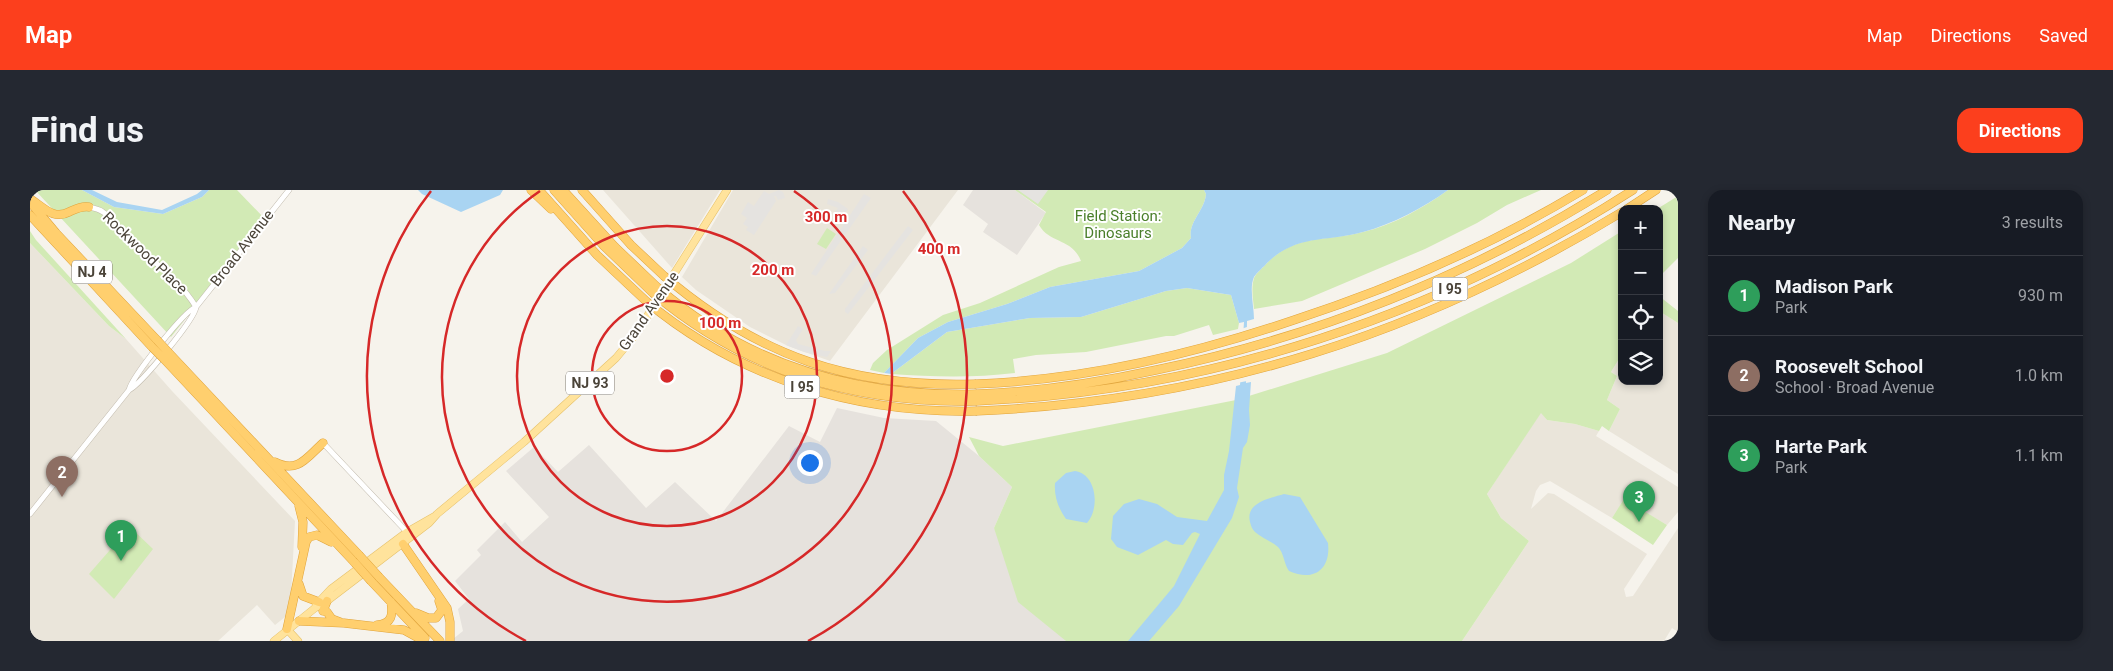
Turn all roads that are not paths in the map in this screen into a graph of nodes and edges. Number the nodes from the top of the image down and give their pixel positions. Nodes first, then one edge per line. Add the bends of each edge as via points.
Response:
1 (289, 190) edge
2 (531, 190) edge
3 (539, 190) edge
4 (554, 190) edge
5 (563, 190) edge
6 (582, 190) edge
7 (727, 190) edge
8 (1574, 190) edge
9 (1583, 190) edge
10 (1607, 190) edge
11 (1633, 190) edge
12 (1656, 190) edge
13 (30, 201) edge
14 (1633, 205) edge
15 (1557, 206) junction
16 (89, 207) joint
17 (1618, 214) edge
18 (30, 215) edge
19 (565, 220) junction
20 (655, 290) junction
21 (196, 307) junction
22 (154, 343) junction
23 (166, 356) junction
24 (977, 398) junction
25 (323, 443) joint
26 (268, 458) junction
27 (303, 461) junction
28 (296, 488) junction
29 (298, 502) junction
30 (30, 514) edge
31 (437, 514) junction
32 (407, 532) junction
33 (403, 544) junction
34 (340, 547) junction
35 (302, 554) junction
36 (298, 580) junction
37 (438, 596) junction
38 (391, 602) junction
39 (320, 604) junction
40 (412, 611) junction
41 (299, 621) junction
42 (344, 623) junction
43 (367, 626) junction
44 (287, 629) junction
45 (274, 641) edge
46 (298, 641) edge
47 (426, 641) edge
48 (440, 641) edge
49 (450, 641) edge

1 - 21 street, Broad Avenue
2 - 19 highway
3 - 19 highway, I 95
4 - 20 highway, I 95 via 604,246
5 - 20 highway, I 95
6 - 15 highway, I 95, bridge via 664,276 739,331 811,363 858,376 902,383 976,384 1036,380 1098,372 1226,342 1339,306 1408,279
7 - 31 main road, Grand Avenue / NJ 93 via 641,326 616,358 524,442
8 - 15 highway
9 - 15 highway, I 95
10 - 24 highway, I 95 via 1518,241 1443,277 1352,314 1225,354 1099,381
11 - 24 highway, I 95 via 1536,247 1440,293 1338,333 1254,359 1177,377 1041,397
12 - 14 highway
13 - 16 highway via 56,214
13 - 22 highway, NJ 4
16 - 21 street, Rockwood Place via 106,214 171,275
17 - 19 highway, I 95, bridge via 1536,261 1442,306 1344,344 1253,372 1151,394 977,411 927,411 837,398 752,368 710,346 647,302 609,268
18 - 22 highway, NJ 4
20 - 24 highway, I 95, bridge via 682,316 721,341 807,380 848,391 926,402
21 - 30 street, Broad Avenue via 168,348 138,385 129,390
22 - 23 highway, NJ 4, bridge
23 - 26 highway, NJ 4
23 - 29 highway, NJ 4
25 - 27 highway
25 - 32 street
26 - 27 highway via 289,468
26 - 28 highway, NJ 4
27 - 28 highway via 294,475
28 - 40 highway, NJ 4, bridge
29 - 34 highway, NJ 4
29 - 35 highway via 303,522
31 - 32 main road, Grand Avenue / NJ 93
31 - 33 main road, Grand Avenue / NJ 93
32 - 39 main road, Grand Avenue / NJ 93 via 331,589
33 - 37 highway
33 - 39 main road, Grand Avenue / NJ 93
34 - 35 highway via 315,535 308,539
34 - 38 highway, NJ 4, bridge
35 - 36 highway
36 - 39 highway via 302,596
36 - 44 highway
37 - 40 highway via 442,610 436,618
37 - 49 highway via 448,613
38 - 43 highway via 393,612 389,621
38 - 47 highway, NJ 4
39 - 41 main road, Grand Avenue / NJ 93
39 - 42 highway via 332,619
40 - 48 highway, NJ 4
41 - 42 highway
41 - 44 main road, Grand Avenue / NJ 93
42 - 43 highway
43 - 47 highway via 407,631
44 - 45 main road, Grand Avenue
44 - 46 main road

